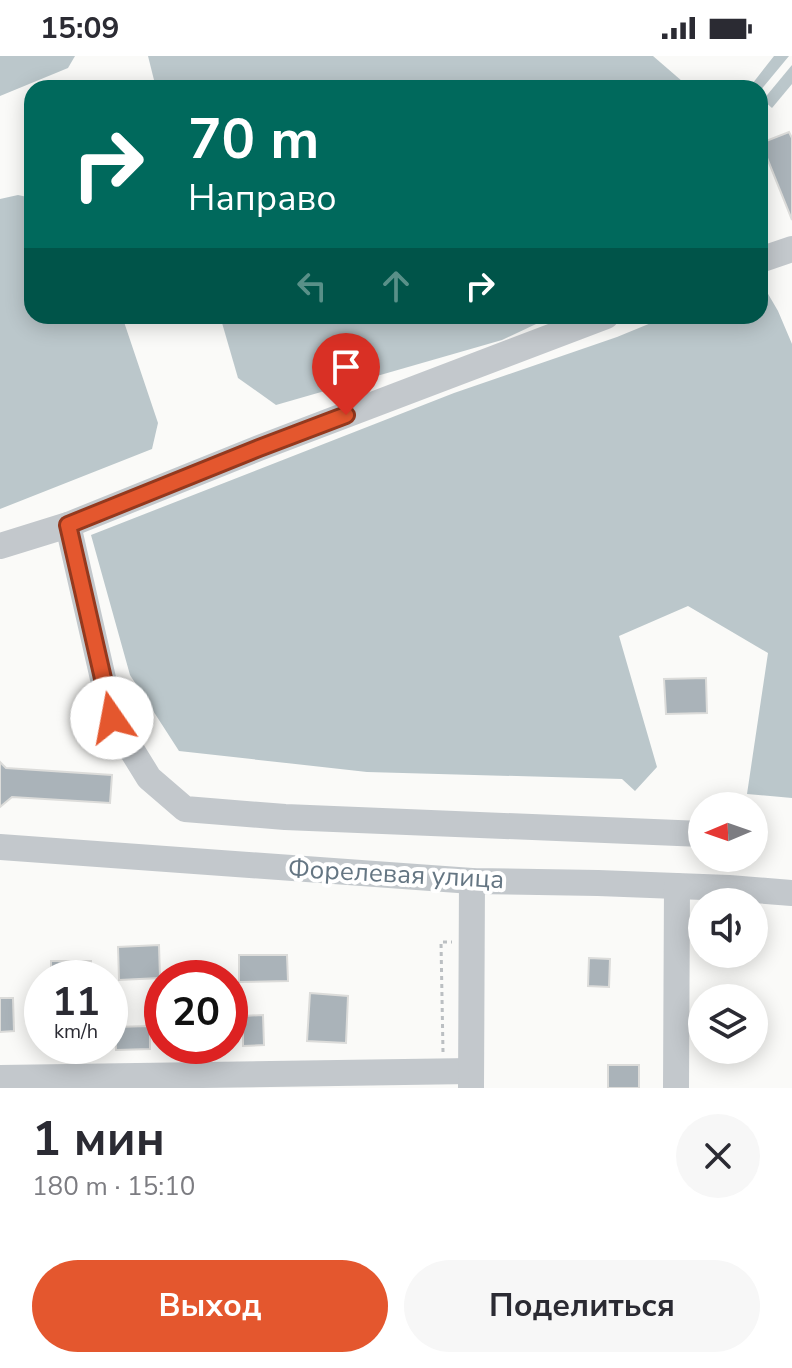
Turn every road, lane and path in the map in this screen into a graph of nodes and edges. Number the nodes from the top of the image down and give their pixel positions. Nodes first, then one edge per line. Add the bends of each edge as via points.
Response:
1 (792, 249) edge
2 (768, 257) edge
3 (585, 324) edge
4 (68, 525) junction
5 (0, 546) edge
6 (688, 833) edge
7 (0, 847) edge
8 (472, 881) junction
9 (677, 886) junction
10 (792, 893) edge
11 (472, 942) junction
12 (443, 1071) junction
13 (0, 1078) edge
14 (471, 1080) edge
15 (676, 1088) edge

1 - 2 street
3 - 4 street
4 - 5 street
4 - 6 street via 112,718 149,778 185,809
7 - 8 street, Форелевая улица
8 - 9 street, Форелевая улица
8 - 11 street
9 - 10 street, Форелевая улица
9 - 15 street
11 - 12 path via 441,942
11 - 14 street
12 - 13 street
12 - 14 street

